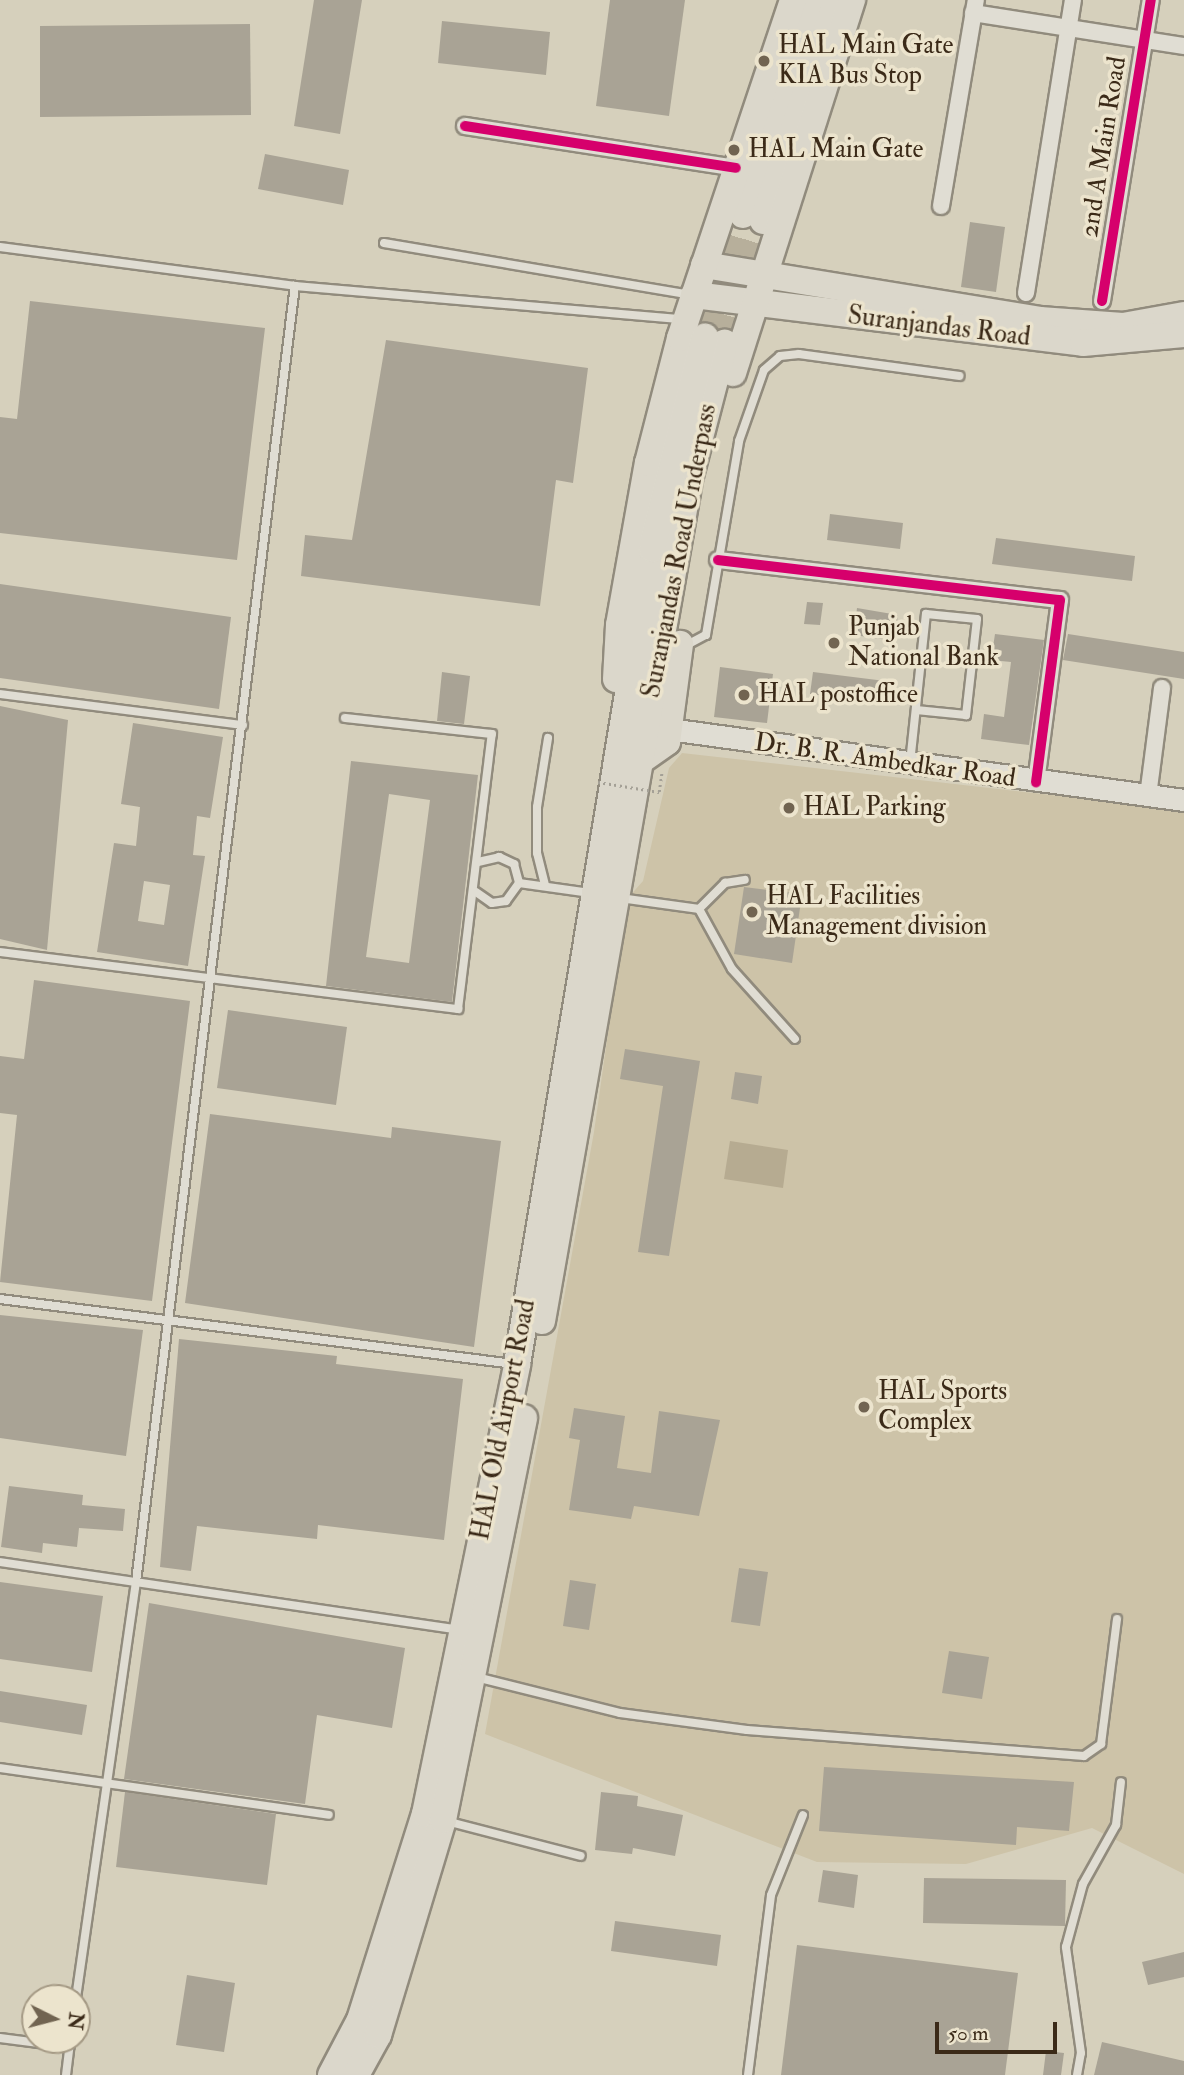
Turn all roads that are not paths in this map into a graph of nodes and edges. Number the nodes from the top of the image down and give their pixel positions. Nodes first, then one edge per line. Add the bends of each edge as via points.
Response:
1 (793, 0) edge
2 (813, 0) edge
3 (837, 0) edge
4 (852, 0) edge
5 (1073, 0) edge
6 (1151, 0) edge
7 (974, 7) edge
8 (1069, 28) junction
9 (1145, 40) junction
10 (1184, 46) edge
11 (465, 126) dead end
12 (736, 168) junction
13 (941, 205) dead end
14 (384, 243) dead end
15 (0, 247) edge
16 (704, 265) junction
17 (765, 278) junction
18 (295, 286) junction
19 (1026, 293) dead end
20 (1102, 301) dead end
21 (757, 306) junction
22 (1184, 316) edge
23 (702, 324) junction
24 (1184, 334) edge
25 (960, 376) dead end
26 (718, 560) junction
27 (679, 647) junction
28 (1162, 688) dead end
29 (0, 694) edge
30 (916, 710) junction
31 (345, 718) dead end
32 (243, 726) junction
33 (669, 729) junction
34 (548, 738) dead end
35 (641, 758) junction
36 (910, 766) junction
37 (1036, 782) junction
38 (1149, 796) junction
39 (1184, 800) edge
40 (478, 862) junction
41 (745, 880) dead end
42 (519, 883) junction
43 (545, 885) junction
44 (476, 892) junction
45 (602, 895) junction
46 (699, 909) junction
47 (0, 952) edge
48 (210, 976) junction
49 (795, 1039) dead end
50 (0, 1299) edge
51 (166, 1321) junction
52 (517, 1364) junction
53 (0, 1562) edge
54 (136, 1582) junction
55 (1117, 1619) dead end
56 (463, 1630) junction
57 (473, 1676) junction
58 (0, 1768) edge
59 (110, 1782) junction
60 (1121, 1782) dead end
61 (329, 1815) dead end
62 (803, 1815) dead end
63 (443, 1820) junction
64 (581, 1856) dead end
65 (78, 1984) edge
66 (0, 2038) edge
67 (21, 2040) edge
68 (69, 2054) edge
69 (66, 2075) edge
70 (331, 2075) edge
71 (356, 2075) edge
72 (748, 2075) edge
73 (1077, 2075) edge

1 - 12 main road
2 - 3 main road via 753,218
4 - 17 main road
5 - 8 street
6 - 9 street, 2nd A Main Road
7 - 8 street
7 - 13 street
8 - 9 street
8 - 19 street
9 - 10 street
9 - 20 street, 2nd A Main Road
11 - 12 street
12 - 16 main road
14 - 23 lane
15 - 18 lane
16 - 17 main road, Suranjandas Road
16 - 23 main road
17 - 21 main road
17 - 22 main road, Suranjandas Road via 1040,320 1123,326
18 - 23 lane
18 - 32 lane
21 - 23 main road, Suranjandas Road
21 - 24 main road, Suranjandas Road via 1083,343
21 - 27 main road via 708,465
23 - 35 main road, Suranjandas Road Underpass via 690,476
23 - 35 main road via 648,463 619,625 613,729
25 - 26 lane via 780,356 764,370 739,441
26 - 27 lane via 706,635
26 - 37 street via 1060,600
27 - 33 main road
28 - 38 street
29 - 32 lane
30 - 30 lane via 926,614 977,619 966,715
30 - 36 lane
31 - 40 lane via 492,734
32 - 48 lane
33 - 35 main road via 667,742
33 - 36 street, Dr. B. R. Ambedkar Road
34 - 43 lane via 537,807
35 - 45 main road, HAL Old Airport Road
36 - 37 street, Dr. B. R. Ambedkar Road
37 - 38 street, Dr. B. R. Ambedkar Road
38 - 39 street, Dr. B. R. Ambedkar Road
40 - 42 lane via 499,857 514,864
40 - 44 lane
41 - 46 lane via 725,883
42 - 43 lane
42 - 44 lane via 506,901 492,903
43 - 45 lane
44 - 48 lane via 458,1009
45 - 46 lane
45 - 52 main road, HAL Old Airport Road
45 - 57 main road, HAL Old Airport Road via 534,1368
46 - 49 lane via 732,969
47 - 48 lane
48 - 51 lane
50 - 51 lane
51 - 52 lane
51 - 54 lane
52 - 56 main road, HAL Old Airport Road
53 - 54 lane
54 - 56 lane
54 - 59 lane
55 - 57 lane via 1101,1744 1084,1756 747,1730 620,1713
56 - 70 main road, HAL Old Airport Road via 410,1875 360,2020
57 - 63 main road, HAL Old Airport Road
58 - 59 lane
59 - 61 lane
59 - 65 lane
60 - 73 lane via 1116,1825 1083,1884 1066,1947 1081,2053
62 - 72 lane via 771,1895
63 - 64 lane
63 - 71 main road, HAL Old Airport Road via 378,2035
66 - 67 lane
68 - 69 lane

